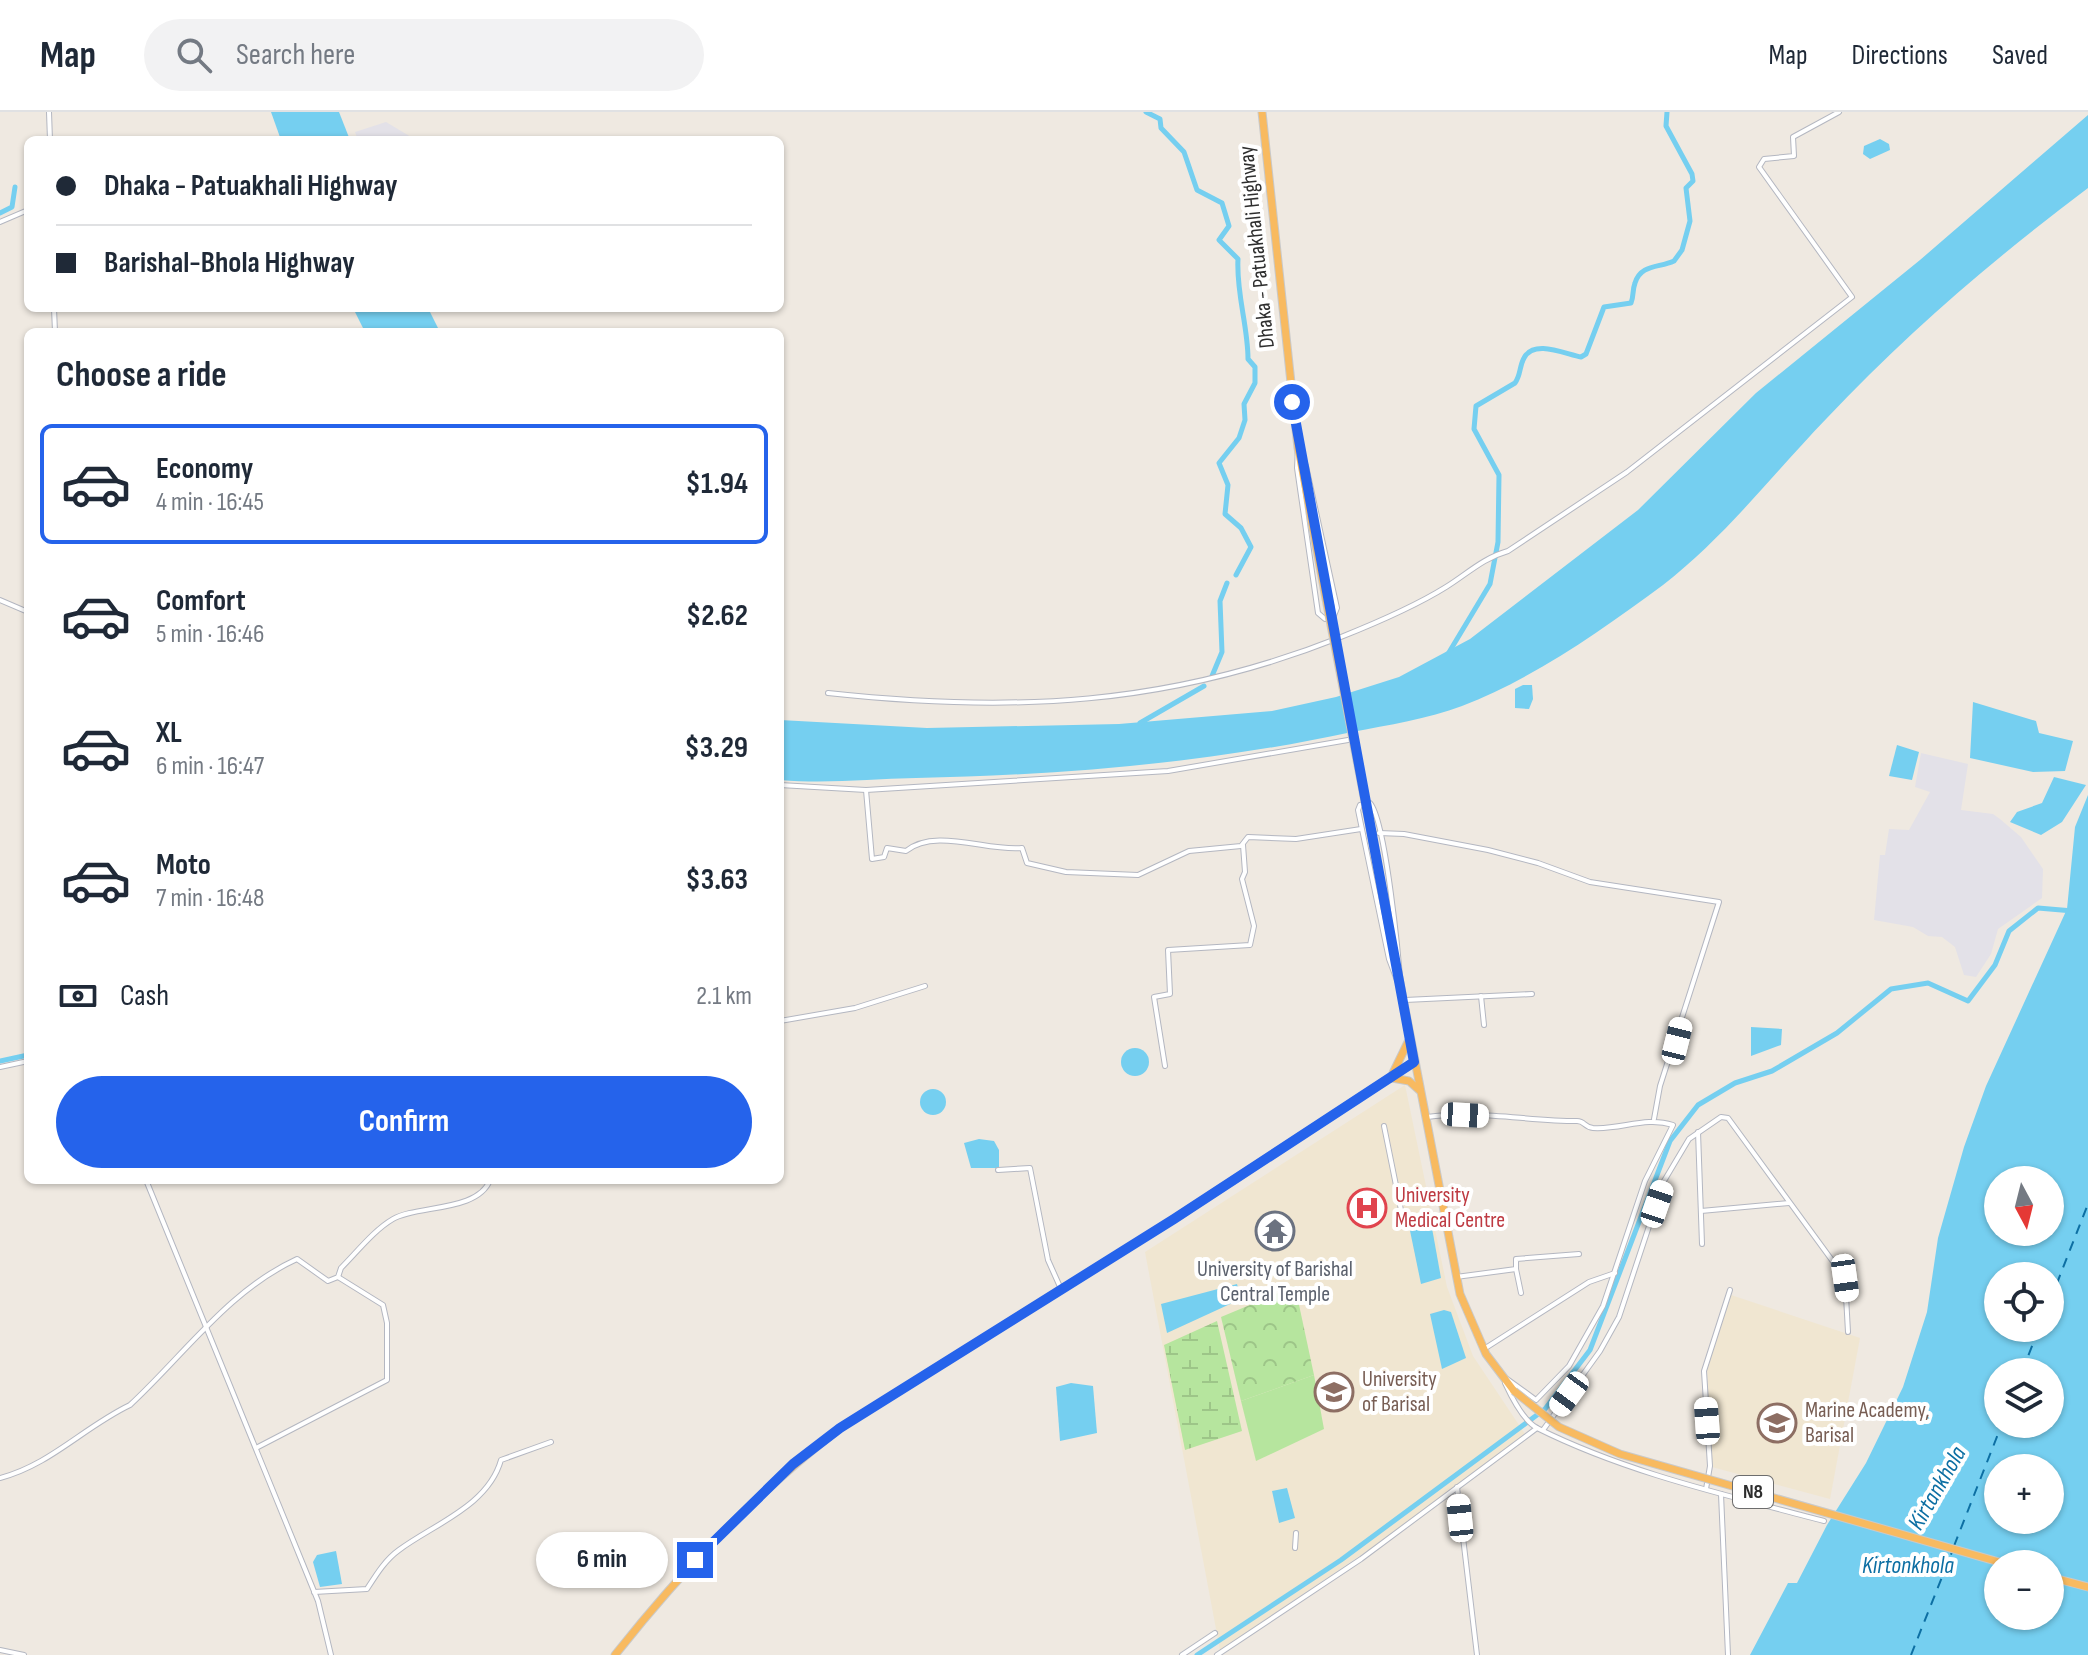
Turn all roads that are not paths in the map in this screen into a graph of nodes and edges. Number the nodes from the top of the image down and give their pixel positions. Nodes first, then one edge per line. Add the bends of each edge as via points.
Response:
1 (49, 112) edge
2 (1262, 112) edge
3 (1839, 112) edge
4 (50, 136) edge
5 (24, 212) edge
6 (0, 222) edge
7 (1298, 448) junction
8 (0, 600) edge
9 (24, 610) edge
10 (828, 693) dead end
11 (1348, 740) dead end
12 (784, 785) edge
13 (866, 790) junction
14 (1361, 829) junction
15 (1379, 833) junction
16 (1243, 845) junction
17 (925, 986) dead end
18 (1401, 991) junction
19 (1532, 994) dead end
20 (1481, 996) junction
21 (1402, 1000) junction
22 (784, 1020) edge
23 (1484, 1025) dead end
24 (1409, 1039) junction
25 (24, 1062) edge
26 (1414, 1062) junction
27 (1165, 1066) dead end
28 (0, 1067) edge
29 (1390, 1079) junction
30 (1419, 1091) junction
31 (1425, 1117) junction
32 (1654, 1119) junction
33 (1384, 1126) dead end
34 (1698, 1132) junction
35 (998, 1170) dead end
36 (148, 1184) edge
37 (487, 1184) edge
38 (1789, 1203) junction
39 (1701, 1211) junction
40 (1402, 1215) dead end
41 (1702, 1244) dead end
42 (1579, 1254) dead end
43 (1516, 1269) junction
44 (1615, 1273) junction
45 (338, 1277) junction
46 (1456, 1277) junction
47 (1730, 1290) dead end
48 (1062, 1291) junction
49 (1521, 1293) dead end
50 (208, 1329) junction
51 (1848, 1332) dead end
52 (1484, 1349) junction
53 (1500, 1373) junction
54 (1538, 1428) junction
55 (551, 1442) dead end
56 (256, 1448) junction
57 (0, 1478) edge
58 (1457, 1487) junction
59 (1706, 1489) junction
60 (1721, 1494) junction
61 (1824, 1521) dead end
62 (1296, 1533) dead end
63 (1295, 1548) dead end
64 (1984, 1558) edge
65 (2064, 1581) edge
66 (2088, 1587) edge
67 (314, 1592) junction
68 (1215, 1633) dead end
69 (0, 1650) edge
70 (24, 1655) edge
71 (331, 1655) edge
72 (615, 1655) edge
73 (1182, 1655) edge
74 (1217, 1655) edge
75 (1477, 1655) edge
76 (1728, 1655) edge

1 - 4 street
2 - 7 highway, Dhaka - Patuakhali Highway / N8
3 - 10 street via 1793,137 1794,156 1764,159 1759,167 1852,297 1627,472 1445,588 1340,637 1243,673 1179,687 1026,705
5 - 6 street
7 - 7 street via 1337,608 1333,618 1318,613
7 - 18 highway, Dhaka - Patuakhali Highway / N8, bridge
8 - 9 street
11 - 13 street via 1168,771
12 - 13 street
13 - 16 street via 872,859 884,857 887,848 906,851 916,844 962,843 1022,848 1027,863 1066,872 1138,875 1189,851
14 - 15 street via 1358,810 1370,803
14 - 16 street via 1296,839 1248,837
14 - 18 street
15 - 18 street
15 - 32 street via 1488,850 1590,882 1719,902
16 - 27 street via 1242,879 1254,926 1250,945 1168,950 1170,994 1154,997
17 - 22 street via 855,1008
18 - 21 highway, N8
19 - 20 street
20 - 21 street
20 - 23 street
21 - 24 highway, N8
24 - 26 highway, N8
24 - 29 highway
25 - 28 street
26 - 29 highway
26 - 30 highway, N8
29 - 30 highway via 1403,1078
29 - 48 highway
30 - 31 highway, N8
31 - 32 street via 1527,1117 1578,1121 1590,1128
31 - 46 highway, N8
32 - 44 street via 1673,1125 1645,1181
33 - 40 street
34 - 38 street via 1728,1118
34 - 39 street
34 - 54 street via 1664,1181 1619,1317 1593,1361
35 - 48 street via 1030,1168 1048,1260
36 - 50 street
37 - 45 street via 479,1194 452,1205 394,1218 341,1268
38 - 39 street
38 - 51 street via 1845,1278
39 - 41 street
42 - 43 street via 1516,1259
43 - 46 street
43 - 49 street
44 - 52 street via 1589,1282
44 - 53 street via 1569,1366 1539,1399 1533,1400
45 - 50 street via 328,1281 297,1259 250,1287
45 - 56 street via 383,1305 387,1380
46 - 52 highway, N8
47 - 59 street via 1704,1371 1710,1466
48 - 72 highway via 840,1428 793,1464 676,1578
50 - 56 street
50 - 57 street via 130,1405 49,1458
52 - 53 highway, N8
53 - 54 street
53 - 64 highway, N8, bridge via 1559,1427 1620,1454
54 - 58 street
54 - 59 street via 1610,1461
55 - 67 street via 501,1460 483,1491 396,1551 367,1589
56 - 67 street
58 - 74 street
58 - 75 street
59 - 60 street
60 - 61 street
60 - 76 street
62 - 63 street
65 - 66 highway
67 - 71 street
68 - 73 street
69 - 70 street

